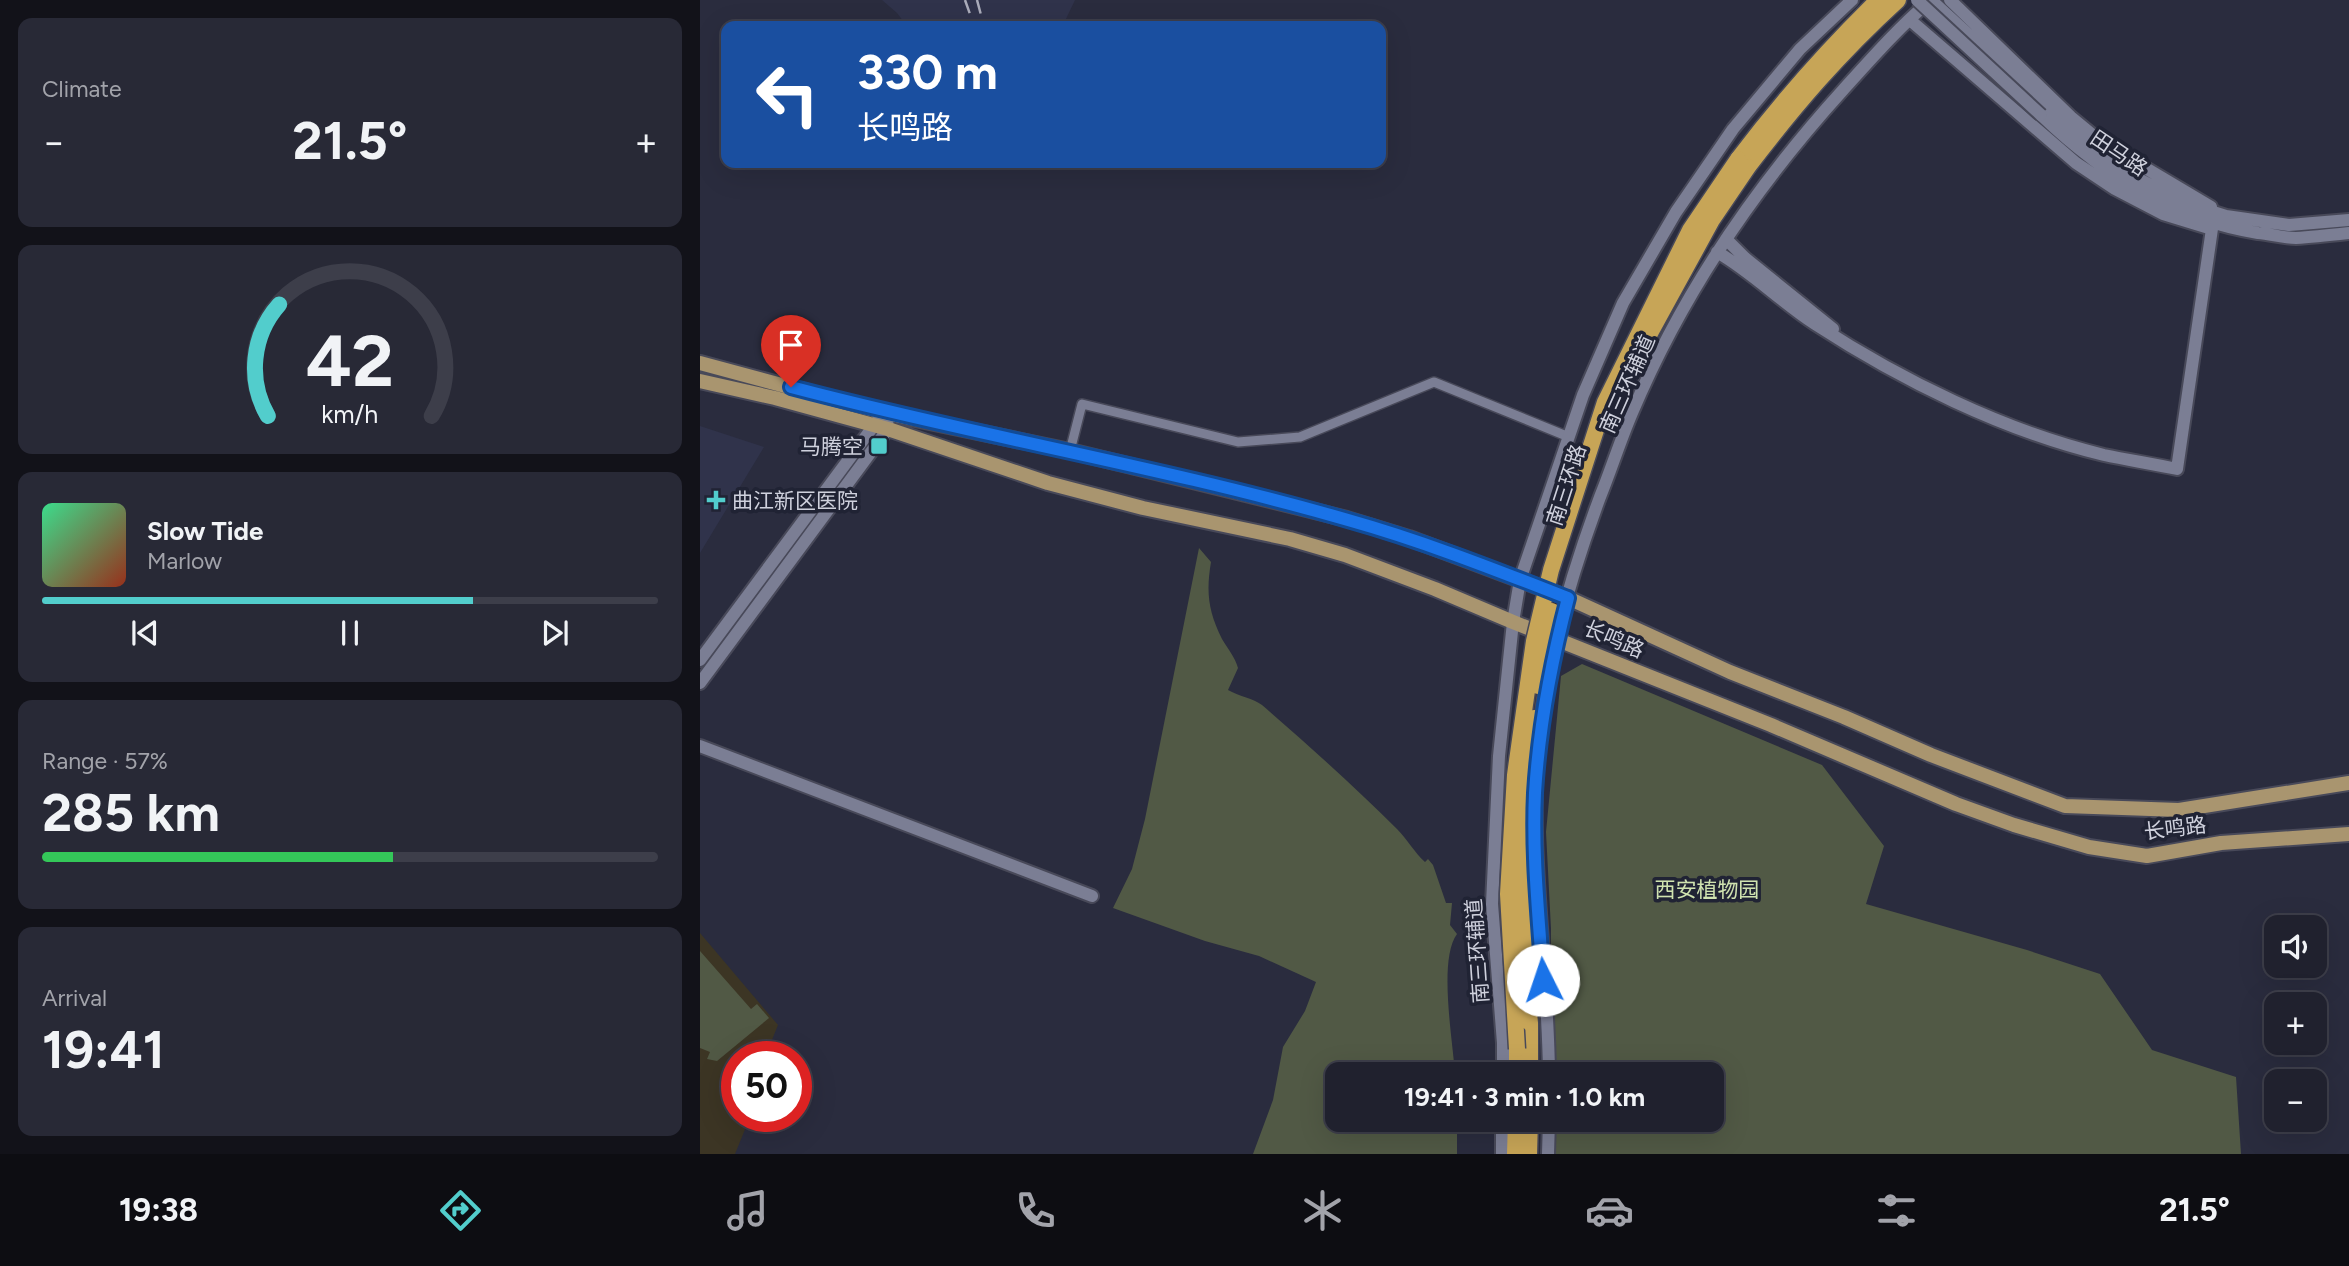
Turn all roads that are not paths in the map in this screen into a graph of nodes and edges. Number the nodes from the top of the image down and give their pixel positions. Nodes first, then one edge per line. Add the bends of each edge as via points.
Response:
1 (1852, 0) edge
2 (1878, 0) edge
3 (1898, 0) edge
4 (1917, 0) edge
5 (1931, 0) edge
6 (1950, 0) edge
7 (1910, 20) junction
8 (2044, 112) junction
9 (1743, 163) junction
10 (2226, 216) junction
11 (2349, 220) edge
12 (2213, 226) junction
13 (2349, 233) edge
14 (1726, 239) junction
15 (1717, 252) junction
16 (1852, 345) junction
17 (700, 363) edge
18 (700, 380) edge
19 (886, 413) junction
20 (881, 427) junction
21 (1569, 437) junction
22 (1070, 451) junction
23 (1520, 580) junction
24 (1568, 598) junction
25 (1513, 622) junction
26 (1558, 639) junction
27 (700, 660) edge
28 (700, 683) edge
29 (700, 746) edge
30 (2349, 783) edge
31 (2349, 834) edge
32 (1092, 896) dead end
33 (1503, 1062) edge
34 (1517, 1062) edge
35 (1530, 1062) edge
36 (1548, 1062) edge
37 (1502, 1132) edge
38 (1516, 1132) edge
39 (1530, 1132) edge
40 (1549, 1132) edge
41 (1502, 1154) edge
42 (1515, 1154) edge
43 (1530, 1154) edge
44 (1548, 1154) edge

1 - 21 street, 南三环辅道 via 1800,49 1733,129 1676,212 1623,303
2 - 9 highway, 南三环路 via 1778,106
3 - 9 highway, 南三环路 via 1822,74
4 - 8 street, 田马路, bridge
5 - 7 street, 南三环辅道
5 - 8 street, 田马路
6 - 10 street via 2100,141
7 - 12 street via 2076,163 2163,214
7 - 14 street, 南三环辅道 via 1800,138
8 - 10 street, 田马路 via 2137,178 2188,204
8 - 12 street, 田马路 via 2100,167
9 - 34 highway, 南三环路, bridge via 1690,230 1605,402 1551,570 1534,640 1515,775 1508,894
9 - 35 highway, 南三环路, bridge via 1623,388 1577,514 1555,596 1532,735 1522,845
10 - 11 street, 田马路 via 2289,225
12 - 13 street, 田马路 via 2293,238
12 - 16 street via 2177,469 2103,454 2008,423 1921,384
14 - 15 street, 南三环辅道
14 - 16 street
15 - 16 street via 1794,310
15 - 24 street, 南三环辅道 via 1631,414
17 - 19 main road, 长鸣路
18 - 20 main road, 长鸣路
19 - 20 street
19 - 22 main road, 长鸣路
20 - 25 main road, 长鸣路 via 1048,483 1345,555
20 - 27 street
20 - 28 street
21 - 22 street via 1434,382 1300,437 1238,442 1082,404
21 - 23 street, 南三环辅道
22 - 23 main road, 长鸣路 via 1347,519
23 - 24 main road, 长鸣路
23 - 25 street, 南三环辅道
24 - 26 street, 南三环辅道
24 - 30 main road, 长鸣路 via 1730,672 2065,806 2179,810
25 - 26 main road, 长鸣路
25 - 33 street, 南三环辅道 via 1499,756 1492,904
26 - 31 main road, 长鸣路 via 1956,804 2089,847 2147,856 2221,843
26 - 36 street, 南三环辅道 via 1539,742 1535,796
29 - 32 street
37 - 41 street
38 - 42 highway
39 - 43 highway
40 - 44 street

